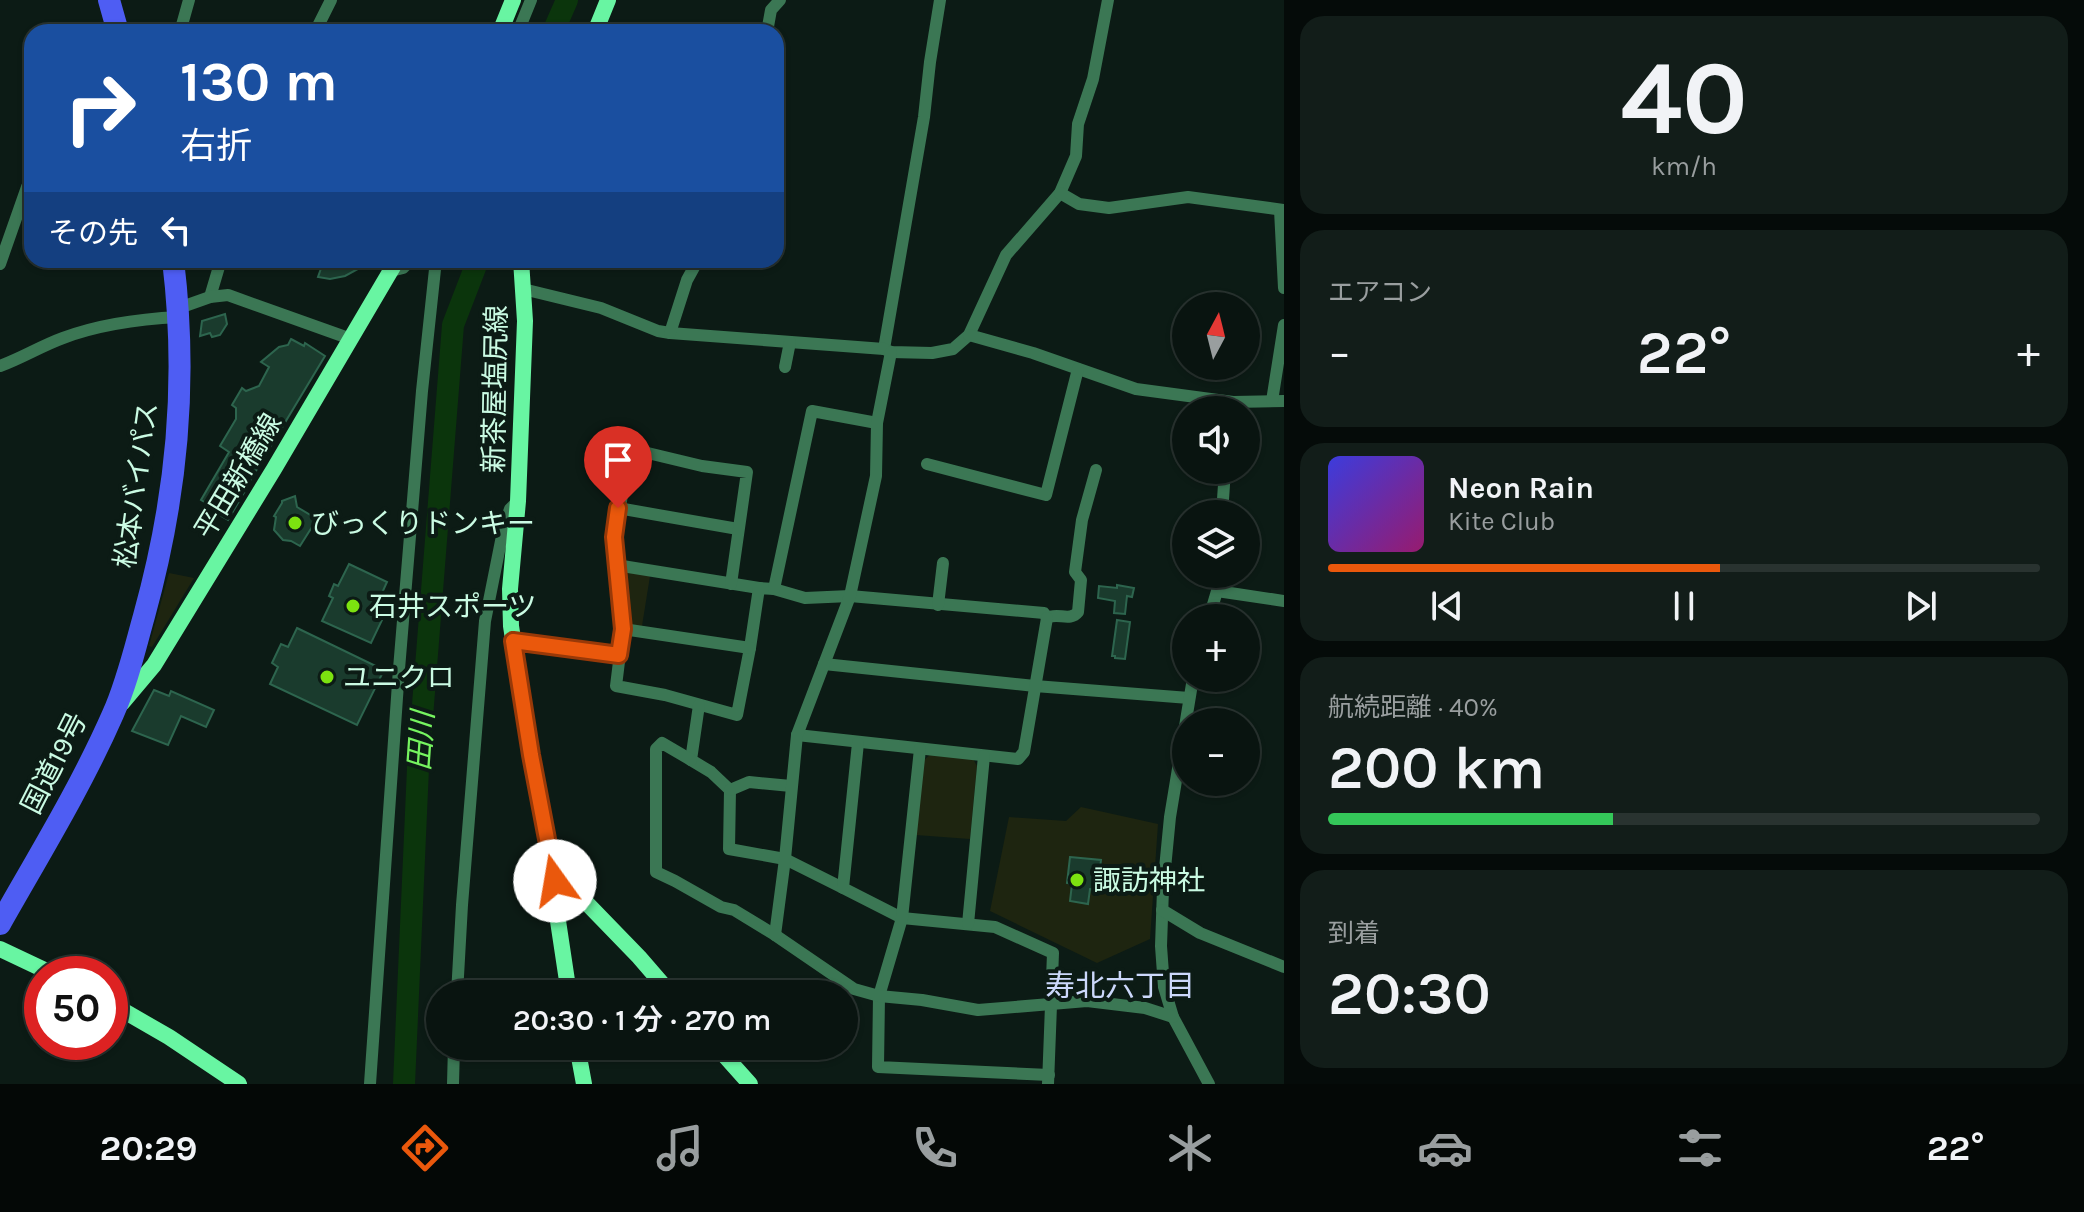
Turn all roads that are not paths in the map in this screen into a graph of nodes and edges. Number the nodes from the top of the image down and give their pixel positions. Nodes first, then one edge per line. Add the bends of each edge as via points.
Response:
1 (109, 0) edge
2 (189, 0) edge
3 (331, 0) edge
4 (513, 0) edge
5 (531, 0) edge
6 (608, 0) edge
7 (780, 0) edge
8 (940, 0) edge
9 (1108, 0) edge
10 (116, 24) edge
11 (182, 24) edge
12 (319, 24) edge
13 (503, 24) edge
14 (521, 24) edge
15 (598, 24) edge
16 (768, 24) edge
17 (1060, 193) junction
18 (24, 196) edge
19 (1282, 210) edge
20 (0, 264) edge
21 (174, 268) edge
22 (219, 268) edge
23 (393, 268) edge
24 (435, 268) edge
25 (522, 268) edge
26 (694, 268) edge
27 (1284, 288) edge
28 (523, 289) junction
29 (210, 297) junction
30 (179, 312) junction
31 (1284, 325) edge
32 (670, 333) junction
33 (969, 335) junction
34 (351, 339) junction
35 (790, 342) junction
36 (888, 350) junction
37 (0, 366) edge
38 (785, 367) dead end
39 (1078, 369) junction
40 (1176, 396) edge
41 (1278, 401) edge
42 (877, 423) junction
43 (927, 464) dead end
44 (1096, 470) dead end
45 (518, 501) junction
46 (618, 508) junction
47 (738, 529) junction
48 (943, 563) dead end
49 (616, 565) junction
50 (731, 584) junction
51 (759, 588) junction
52 (1218, 588) edge
53 (774, 589) junction
54 (1217, 591) junction
55 (850, 596) junction
56 (1284, 601) edge
57 (1213, 604) edge
58 (938, 605) junction
59 (1047, 618) junction
60 (623, 629) junction
61 (513, 641) junction
62 (750, 648) junction
63 (619, 655) junction
64 (824, 664) junction
65 (1035, 686) junction
66 (1190, 692) edge
67 (1189, 698) junction
68 (699, 705) junction
69 (114, 713) junction
70 (797, 735) junction
71 (858, 743) junction
72 (920, 749) junction
73 (984, 756) junction
74 (691, 760) junction
75 (791, 786) junction
76 (730, 790) junction
77 (785, 859) junction
78 (555, 881) junction
79 (843, 888) junction
80 (1162, 910) junction
81 (902, 918) junction
82 (0, 924) edge
83 (968, 924) junction
84 (775, 935) junction
85 (0, 949) edge
86 (24, 960) edge
87 (1284, 967) edge
88 (458, 980) edge
89 (567, 980) edge
90 (659, 980) edge
91 (879, 996) junction
92 (1051, 1003) junction
93 (128, 1013) edge
94 (1173, 1017) junction
95 (454, 1060) edge
96 (580, 1060) edge
97 (729, 1060) edge
98 (972, 1078) edge
99 (1048, 1079) edge
100 (239, 1084) edge
101 (370, 1084) edge
102 (453, 1084) edge
103 (584, 1084) edge
104 (750, 1084) edge
105 (1209, 1084) edge

1 - 10 highway
2 - 11 street
3 - 12 street
4 - 13 main road
5 - 14 street
6 - 15 main road
7 - 16 street
8 - 36 street
9 - 17 street via 1078,124 1076,156
17 - 19 street via 1079,204 1109,208 1188,197
17 - 33 street via 1006,255
18 - 20 street
19 - 27 street
21 - 30 highway, 松本バイパス
22 - 29 street
23 - 34 main road, 平田新橋線
24 - 101 street via 400,654
25 - 28 main road, 新茶屋塩尻線
26 - 32 street
28 - 32 street via 601,308
28 - 45 main road, 新茶屋塩尻線
29 - 30 street
29 - 34 street via 228,295
30 - 37 street via 109,324
30 - 69 highway, 松本バイパス via 180,391 172,490 158,563
31 - 41 street
32 - 35 street
33 - 36 street via 953,349 932,353
33 - 39 street
34 - 69 main road, 平田新橋線 via 154,665
35 - 36 street
35 - 38 street
36 - 42 street
39 - 40 street
39 - 43 street via 1046,495
42 - 53 street via 812,411
42 - 55 street via 876,476
44 - 59 street via 1075,572 1081,580 1078,612
45 - 61 main road, 新茶屋塩尻線 via 510,589
45 - 88 street via 504,526 485,621
46 - 47 street
46 - 47 street via 631,449 747,472
46 - 49 street
47 - 50 street
48 - 58 street
49 - 50 street
49 - 60 street
50 - 51 street
51 - 53 street
51 - 62 street
52 - 54 street
53 - 55 street via 805,598
54 - 56 street
54 - 57 street
55 - 58 street
55 - 64 street
58 - 59 street via 1044,613
59 - 65 street
60 - 62 street
60 - 63 street
61 - 63 street
61 - 78 main road, 新茶屋塩尻線
62 - 68 street via 737,715
63 - 68 street via 616,686
64 - 65 street
64 - 70 street
65 - 67 street
65 - 73 street via 1024,752 1018,759
66 - 67 street
67 - 80 street
68 - 74 street
69 - 82 highway, 国道19号
70 - 71 street
70 - 75 street
71 - 72 street
71 - 79 street
72 - 73 street
72 - 81 street
73 - 83 street
74 - 76 street
74 - 84 street via 662,743 656,749 656,872
75 - 76 street via 749,782
75 - 77 street
76 - 77 street via 729,849
77 - 79 street
77 - 84 street
78 - 89 main road, 新茶屋塩尻線
78 - 90 main road via 576,892
79 - 81 street
80 - 87 street via 1200,933
80 - 94 street via 1164,987
81 - 83 street
81 - 91 street
83 - 92 street via 995,927 1053,953
84 - 91 street via 854,989
85 - 86 main road
91 - 92 street via 978,1010
91 - 98 street via 878,1067
92 - 94 street via 1087,1001
92 - 99 street
93 - 100 main road
94 - 105 street
95 - 102 street
96 - 103 main road
97 - 104 main road
98 - 99 street

